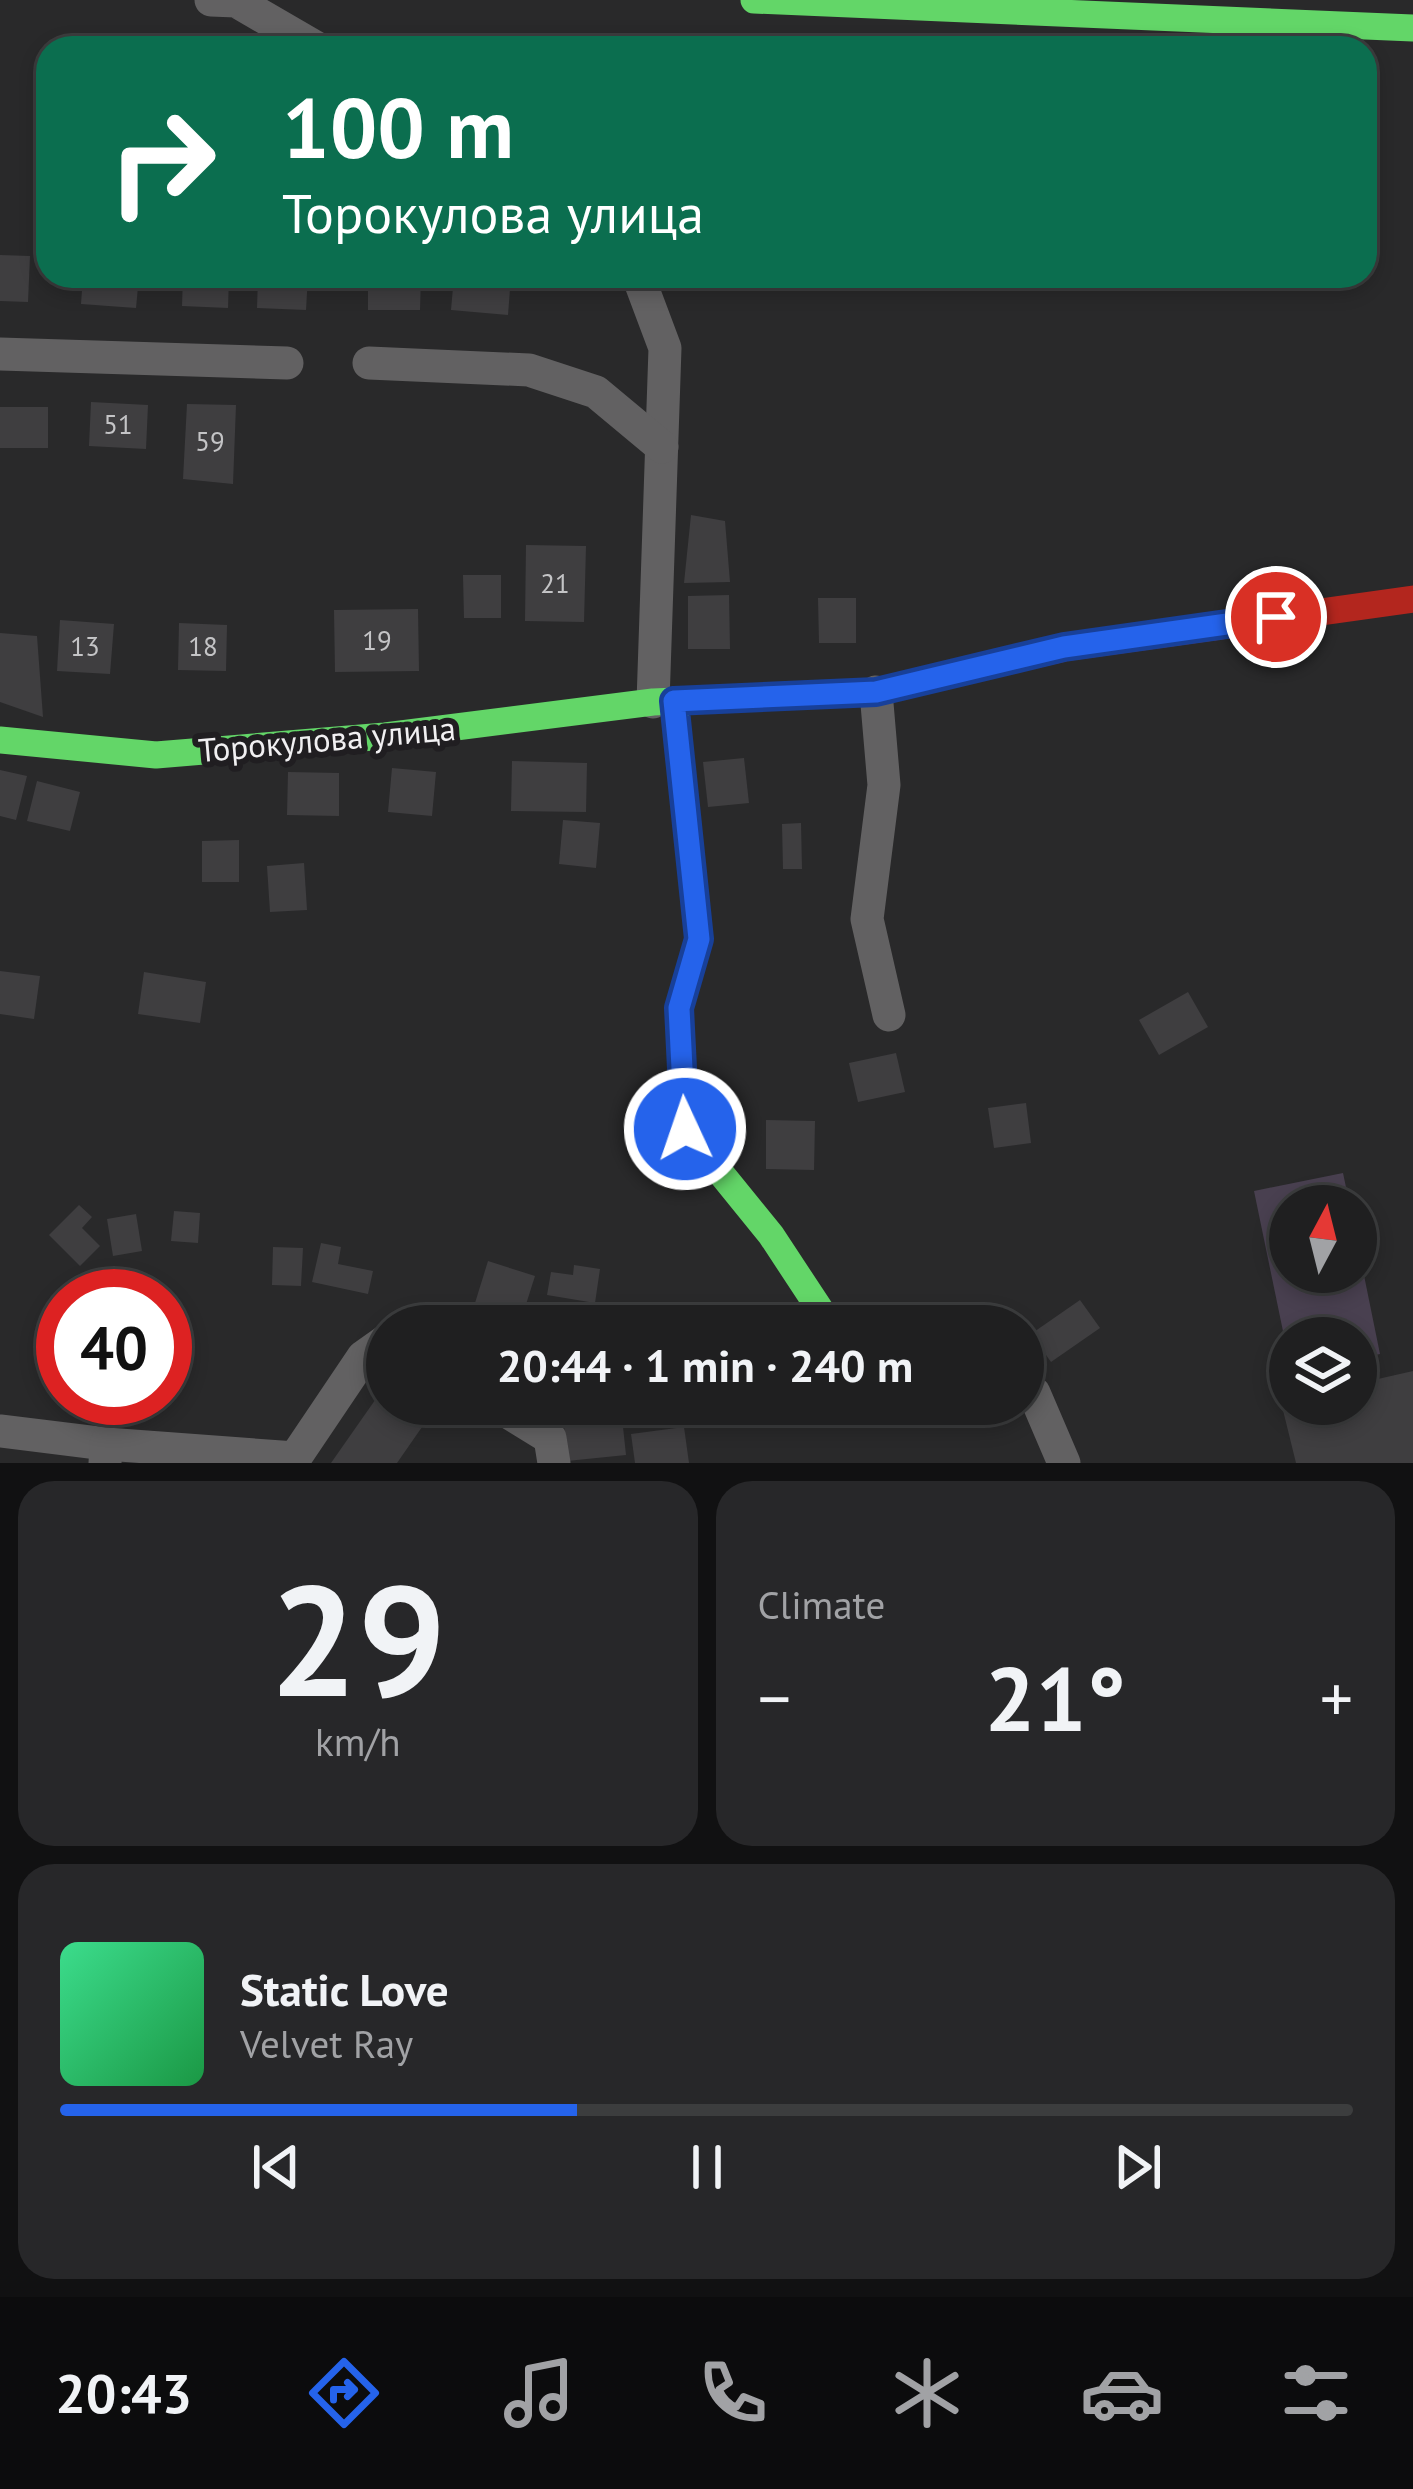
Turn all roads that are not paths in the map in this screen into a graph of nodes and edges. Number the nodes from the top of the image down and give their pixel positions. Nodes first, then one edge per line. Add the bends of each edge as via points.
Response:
1 (211, 0) edge
2 (240, 0) edge
3 (754, 0) edge
4 (1413, 28) edge
5 (298, 36) edge
6 (642, 288) edge
7 (0, 354) edge
8 (287, 363) dead end
9 (369, 363) dead end
10 (662, 447) junction
11 (1413, 599) edge
12 (876, 692) junction
13 (664, 702) junction
14 (0, 740) edge
15 (889, 1015) dead end
16 (817, 1305) edge
17 (366, 1355) edge
18 (1044, 1416) edge
19 (529, 1425) edge
20 (0, 1431) edge
21 (105, 1454) edge
22 (554, 1463) edge
23 (1064, 1463) edge

1 - 2 street
2 - 5 street
3 - 4 street
6 - 10 street via 665,348
7 - 8 street
9 - 10 street via 529,370 596,392
10 - 13 street
11 - 12 street, Торокулова улица via 1064,647
12 - 13 street, Торокулова улица
12 - 15 street via 884,785 867,920
13 - 14 street, Торокулова улица via 156,754
13 - 16 street via 699,939 679,1008 685,1129
17 - 21 street via 295,1458
18 - 23 street
19 - 22 street via 550,1438
20 - 21 street

